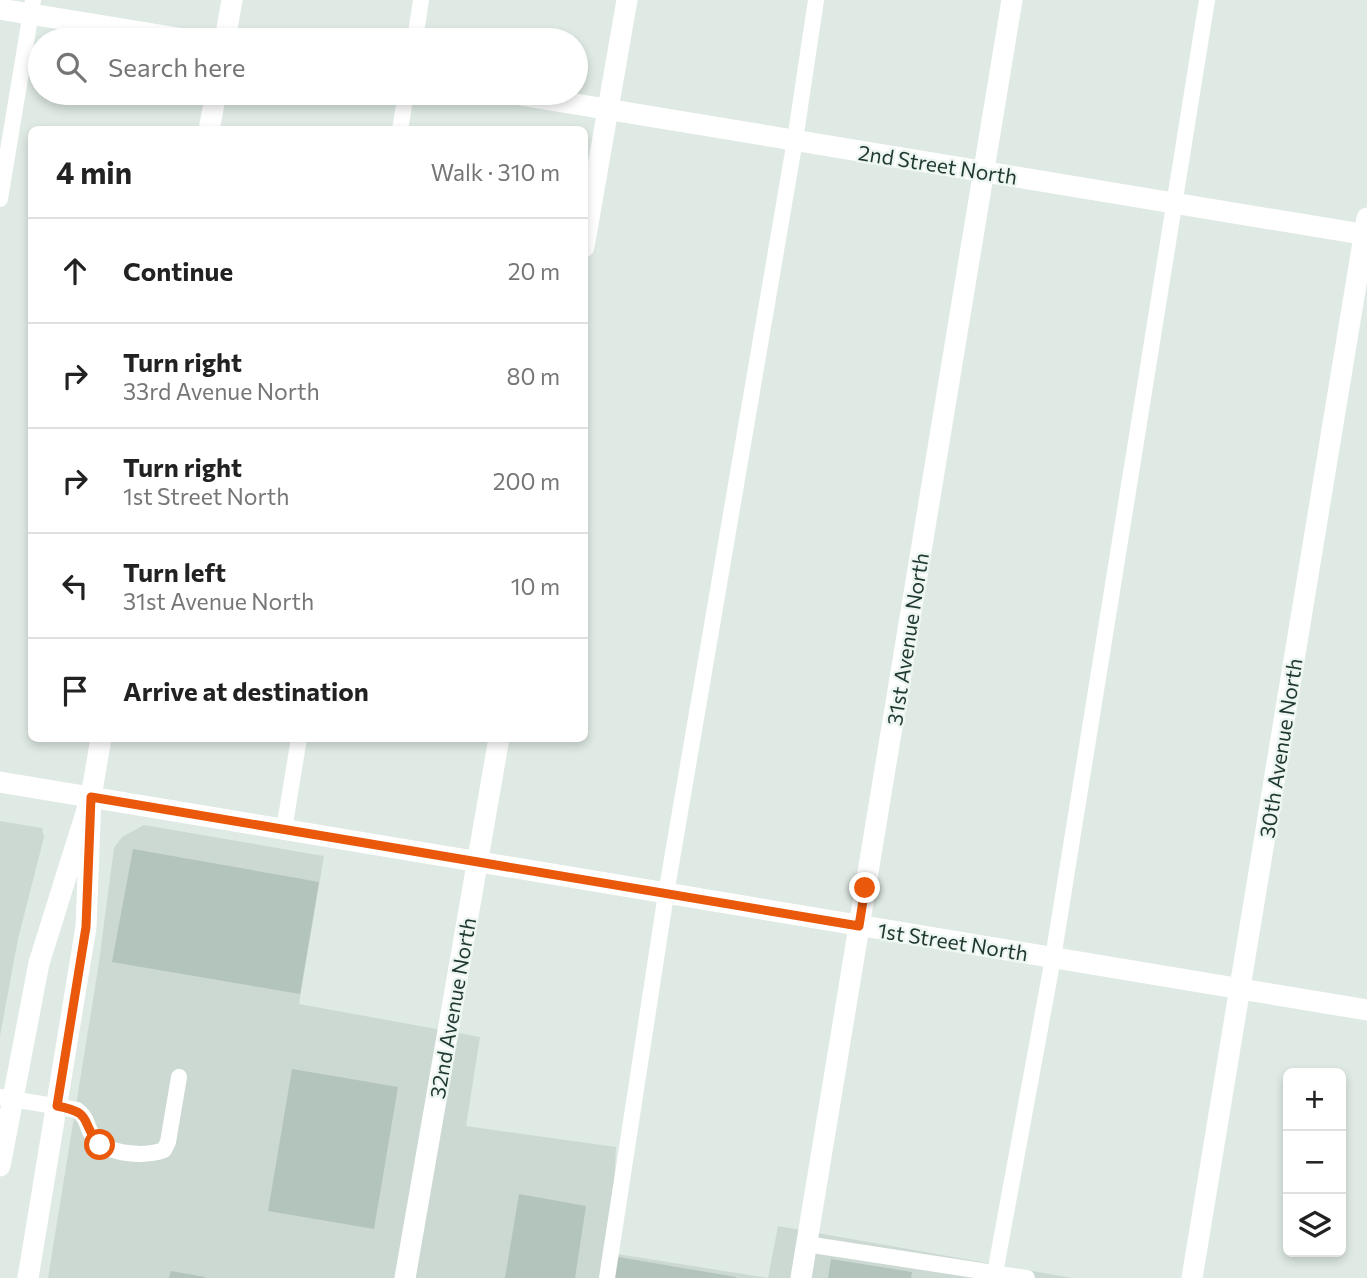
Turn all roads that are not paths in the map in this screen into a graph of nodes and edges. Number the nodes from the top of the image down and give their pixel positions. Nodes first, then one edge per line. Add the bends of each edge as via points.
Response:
1 (232, 0) edge
2 (421, 0) edge
3 (626, 0) edge
4 (816, 0) edge
5 (1012, 0) edge
6 (1207, 0) edge
7 (32, 7) edge
8 (0, 9) edge
9 (28, 28) edge
10 (133, 28) edge
11 (227, 28) edge
12 (417, 28) edge
13 (28, 31) edge
14 (213, 105) edge
15 (404, 105) edge
16 (583, 105) edge
17 (608, 109) junction
18 (210, 126) edge
19 (401, 126) edge
20 (795, 140) junction
21 (984, 172) junction
22 (0, 199) edge
23 (1173, 202) junction
24 (588, 224) edge
25 (1366, 229) edge
26 (100, 742) edge
27 (298, 742) edge
28 (498, 742) edge
29 (0, 782) edge
30 (91, 797) junction
31 (284, 830) junction
32 (477, 862) junction
33 (666, 894) junction
34 (859, 926) junction
35 (1053, 958) junction
36 (1240, 989) junction
37 (1367, 1010) edge
38 (179, 1077) dead end
39 (6, 1098) edge
40 (57, 1106) junction
41 (0, 1166) edge
42 (806, 1244) junction
43 (995, 1273) junction
44 (28, 1278) edge
45 (405, 1278) edge
46 (607, 1278) edge
47 (801, 1278) edge
48 (1027, 1278) edge
49 (1192, 1278) edge

1 - 11 street
2 - 12 lane
3 - 17 street
4 - 20 lane
5 - 21 street, 31st Avenue North
6 - 23 lane
7 - 8 street
7 - 9 lane
7 - 10 street
13 - 22 lane
14 - 18 street
15 - 19 lane
16 - 17 street, 2nd Street North
17 - 20 street, 2nd Street North
17 - 24 street
20 - 21 street, 2nd Street North
20 - 33 lane
21 - 23 street, 2nd Street North
21 - 34 street, 31st Avenue North
23 - 25 street, 2nd Street North
23 - 35 lane
25 - 36 street, 30th Avenue North
26 - 30 street
27 - 31 lane
28 - 32 street, 32nd Avenue North
29 - 30 street, 1st Street North
30 - 31 street, 1st Street North
30 - 39 street via 39,964
30 - 40 street via 86,927
31 - 32 street, 1st Street North
32 - 33 street, 1st Street North
32 - 45 street, 32nd Avenue North
33 - 34 street, 1st Street North
33 - 46 lane
34 - 35 street, 1st Street North
34 - 42 street, 31st Avenue North
35 - 36 street, 1st Street North
35 - 43 lane
36 - 37 street, 1st Street North
36 - 49 street, 30th Avenue North
38 - 40 lane via 168,1142 164,1150 153,1154 100,1145 85,1116
39 - 40 lane
39 - 41 street
40 - 44 street
42 - 43 lane
42 - 47 street, 31st Avenue North
43 - 48 lane

